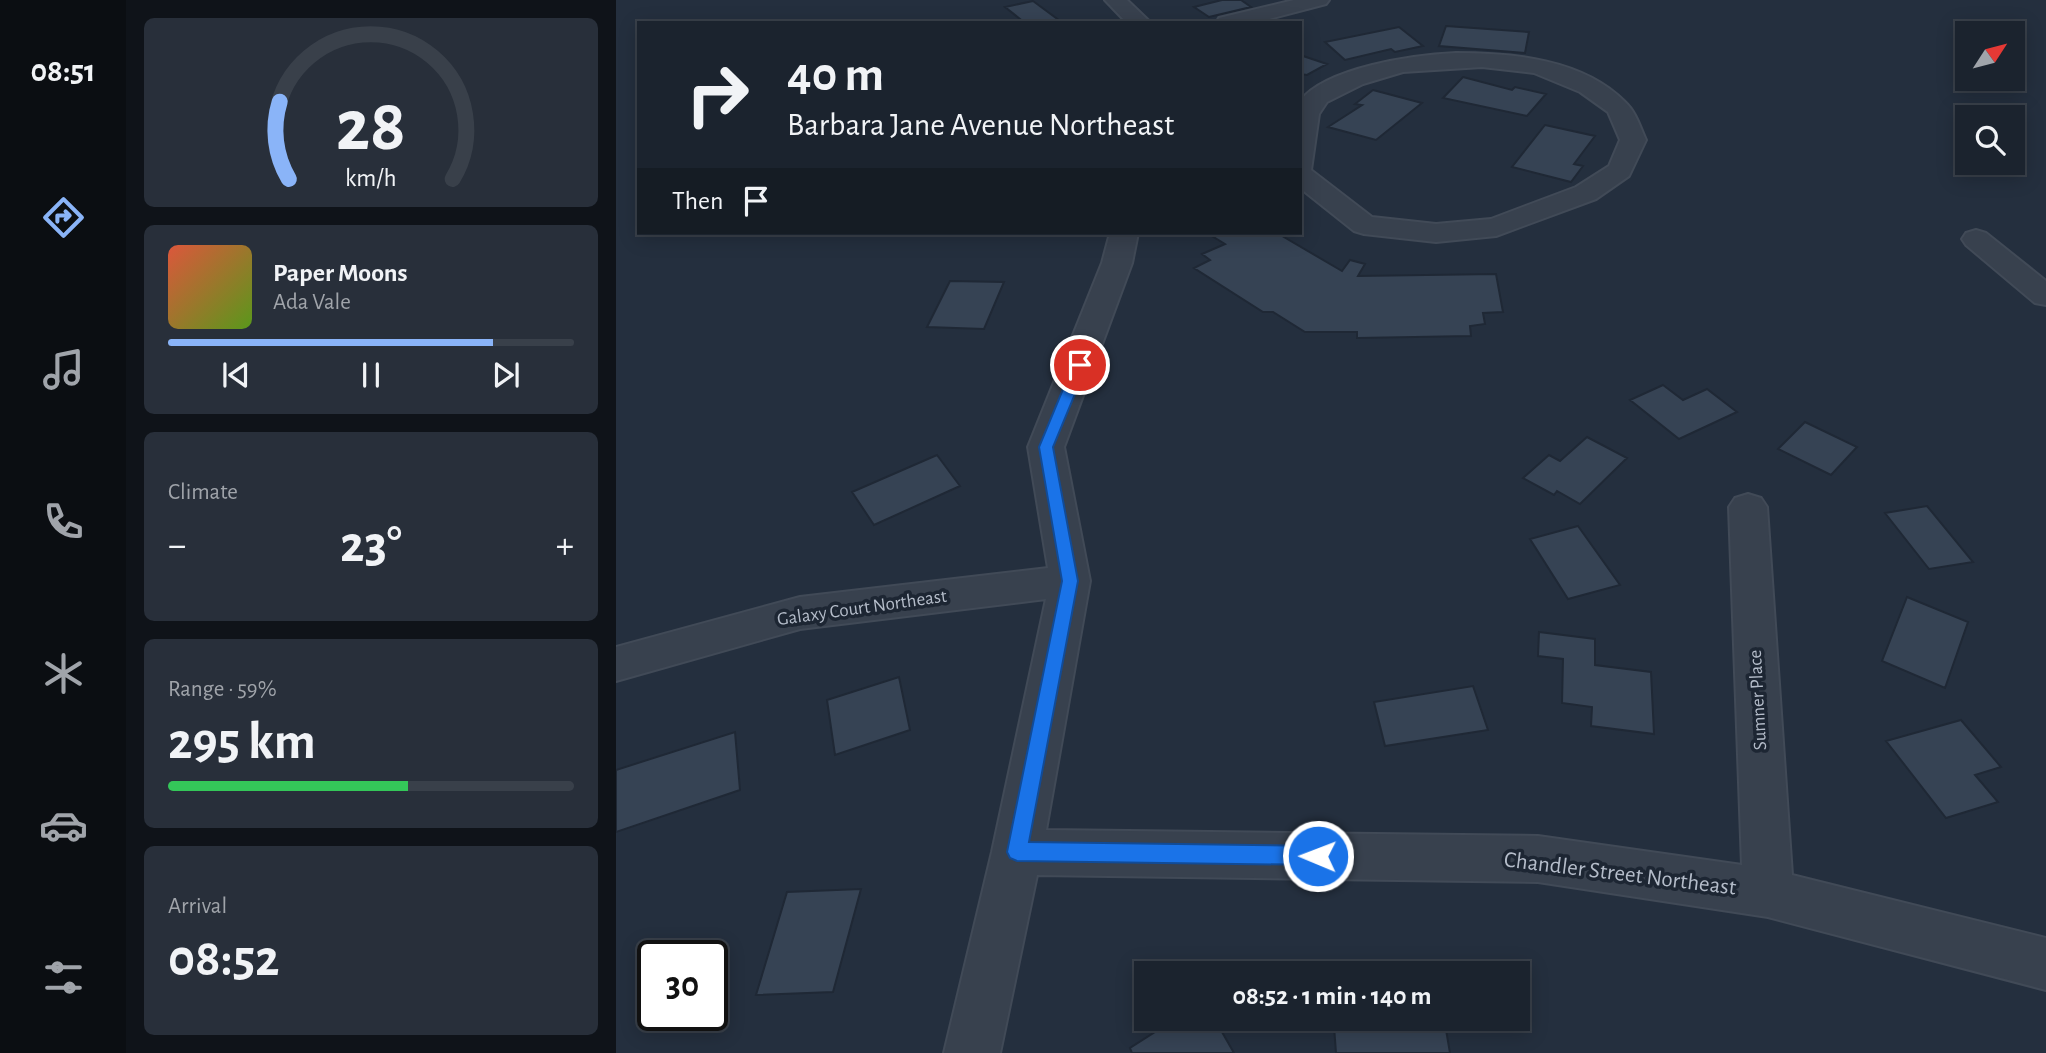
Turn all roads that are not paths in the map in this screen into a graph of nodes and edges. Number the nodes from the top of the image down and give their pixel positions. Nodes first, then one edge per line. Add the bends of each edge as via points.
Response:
1 (1115, 0) edge
2 (1319, 0) edge
3 (1138, 21) edge
4 (1235, 21) edge
5 (1302, 158) edge
6 (1302, 177) edge
7 (1124, 235) edge
8 (1976, 239) dead end
9 (2046, 296) edge
10 (1748, 507) dead end
11 (1070, 581) junction
12 (616, 664) edge
13 (1017, 852) junction
14 (1768, 893) junction
15 (2046, 964) edge
16 (972, 1053) edge

1 - 3 street
2 - 4 street
5 - 6 street via 1305,116 1314,100 1350,79 1406,63 1532,65 1584,85 1618,108 1633,141 1620,170 1586,193 1496,227 1436,233 1364,225
7 - 11 street via 1118,263 1046,447
8 - 9 street
10 - 14 street, Sumner Place
11 - 12 street, Galaxy Court Northeast via 800,613
11 - 13 street
13 - 14 street, Chandler Street Northeast via 1538,859
13 - 16 street
14 - 15 street, Chandler Street Northeast

